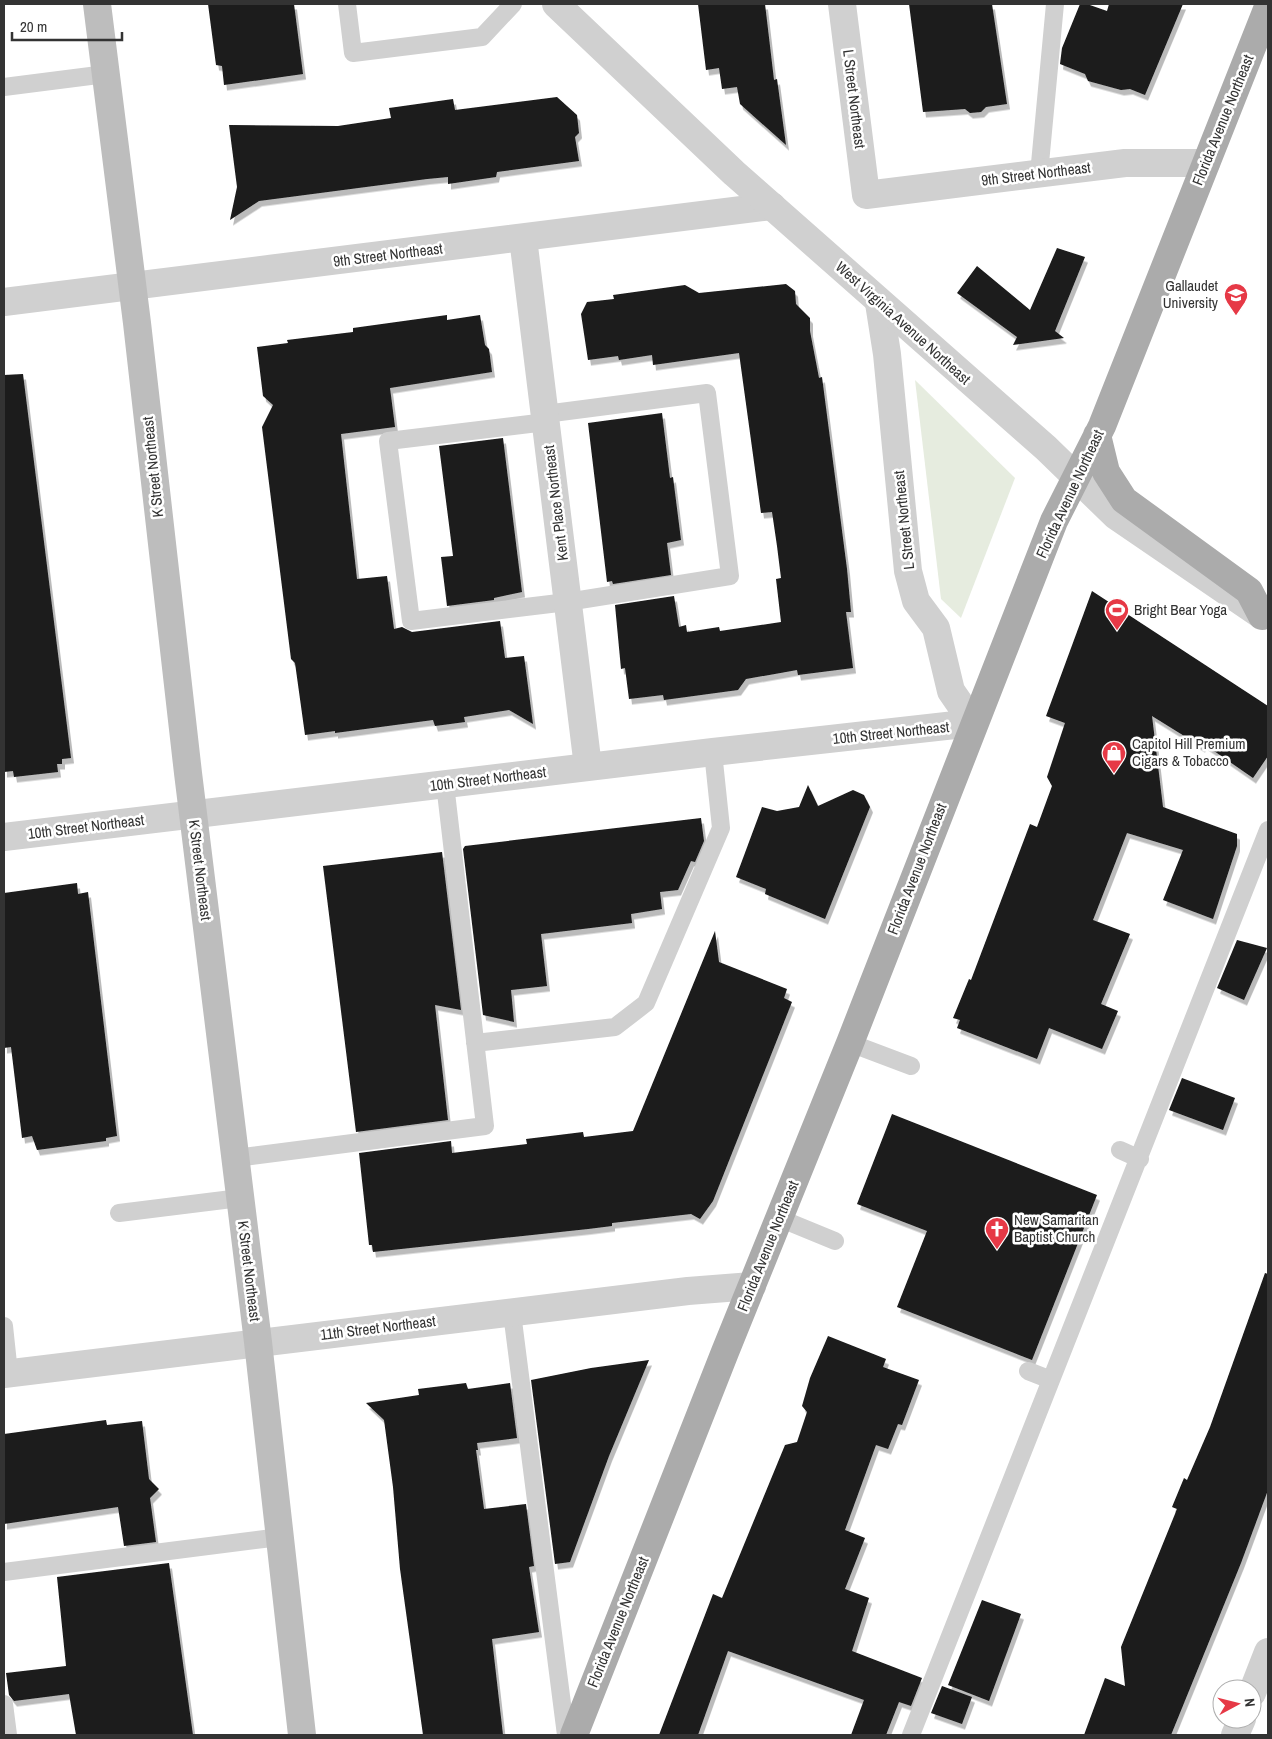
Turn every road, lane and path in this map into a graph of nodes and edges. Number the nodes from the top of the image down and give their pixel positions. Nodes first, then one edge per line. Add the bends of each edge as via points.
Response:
1 (97, 4) edge
2 (347, 4) edge
3 (513, 4) edge
4 (556, 4) edge
5 (842, 4) edge
6 (1055, 4) edge
7 (1268, 6) edge
8 (106, 74) junction
9 (4, 87) edge
10 (1206, 163) junction
11 (1039, 174) junction
12 (866, 195) joint
13 (772, 206) junction
14 (523, 238) junction
15 (132, 286) junction
16 (4, 302) edge
17 (879, 303) junction
18 (546, 418) junction
19 (1097, 435) junction
20 (1075, 478) junction
21 (567, 602) junction
22 (1265, 618) edge
23 (973, 724) junction
24 (713, 752) junction
25 (588, 768) junction
26 (445, 784) junction
27 (193, 814) junction
28 (1268, 830) edge
29 (4, 837) edge
30 (475, 1043) junction
31 (850, 1043) junction
32 (911, 1066) dead end
33 (1120, 1150) dead end
34 (236, 1158) junction
35 (1140, 1159) junction
36 (240, 1198) junction
37 (118, 1213) dead end
38 (779, 1218) junction
39 (835, 1241) dead end
40 (752, 1286) junction
41 (512, 1313) junction
42 (4, 1326) edge
43 (258, 1342) junction
44 (1028, 1371) dead end
45 (6, 1373) edge
46 (1051, 1380) junction
47 (280, 1537) junction
48 (4, 1572) edge
49 (1268, 1652) edge
50 (1257, 1679) edge
51 (4, 1704) edge
52 (8, 1735) edge
53 (302, 1735) edge
54 (566, 1735) edge
55 (574, 1735) edge
56 (911, 1735) edge

1 - 8 main road, K Street Northeast
2 - 3 lane via 353,52 482,37
4 - 13 street, West Virginia Avenue Northeast
5 - 12 street, L Street Northeast
6 - 11 lane
7 - 10 main road, Florida Avenue Northeast
8 - 9 lane
8 - 15 main road, K Street Northeast
10 - 11 street, 9th Street Northeast via 1125,163
10 - 19 main road, Florida Avenue Northeast
11 - 12 street, 9th Street Northeast
13 - 14 street, 9th Street Northeast
13 - 17 street, West Virginia Avenue Northeast
14 - 15 street, 9th Street Northeast
14 - 18 street, Kent Place Northeast
15 - 16 street, 9th Street Northeast
15 - 27 main road, K Street Northeast
17 - 20 street, West Virginia Avenue Northeast via 1046,448
17 - 23 street, L Street Northeast via 908,571 916,601 936,628 951,691
18 - 21 street, Kent Place Northeast
18 - 21 lane via 388,441 411,621
18 - 21 lane via 707,393 730,576
19 - 20 main road, Florida Avenue Northeast
19 - 22 main road via 1106,472 1124,500 1249,591
20 - 22 street, West Virginia Avenue Northeast via 1116,516
20 - 23 main road, Florida Avenue Northeast via 1054,521
21 - 25 street, Kent Place Northeast
23 - 24 street, 10th Street Northeast
23 - 31 main road, Florida Avenue Northeast
24 - 25 street, 10th Street Northeast
24 - 30 lane via 721,828 646,1003 615,1027
25 - 26 street, 10th Street Northeast
26 - 27 street, 10th Street Northeast
26 - 30 lane
27 - 29 street, 10th Street Northeast
27 - 34 main road, K Street Northeast
28 - 35 lane
30 - 34 lane via 485,1126
31 - 32 lane
31 - 38 main road, Florida Avenue Northeast
33 - 35 lane
34 - 36 main road, K Street Northeast
35 - 46 lane
36 - 37 lane
36 - 43 main road, K Street Northeast
38 - 39 lane
38 - 40 main road, Florida Avenue Northeast
40 - 41 street, 11th Street Northeast
40 - 55 main road, Florida Avenue Northeast
41 - 43 street, 11th Street Northeast
41 - 54 lane
42 - 45 lane
43 - 45 street, 11th Street Northeast
43 - 47 main road, K Street Northeast
44 - 46 lane
46 - 56 lane
47 - 48 lane
47 - 53 main road, K Street Northeast
49 - 50 street
51 - 52 lane

